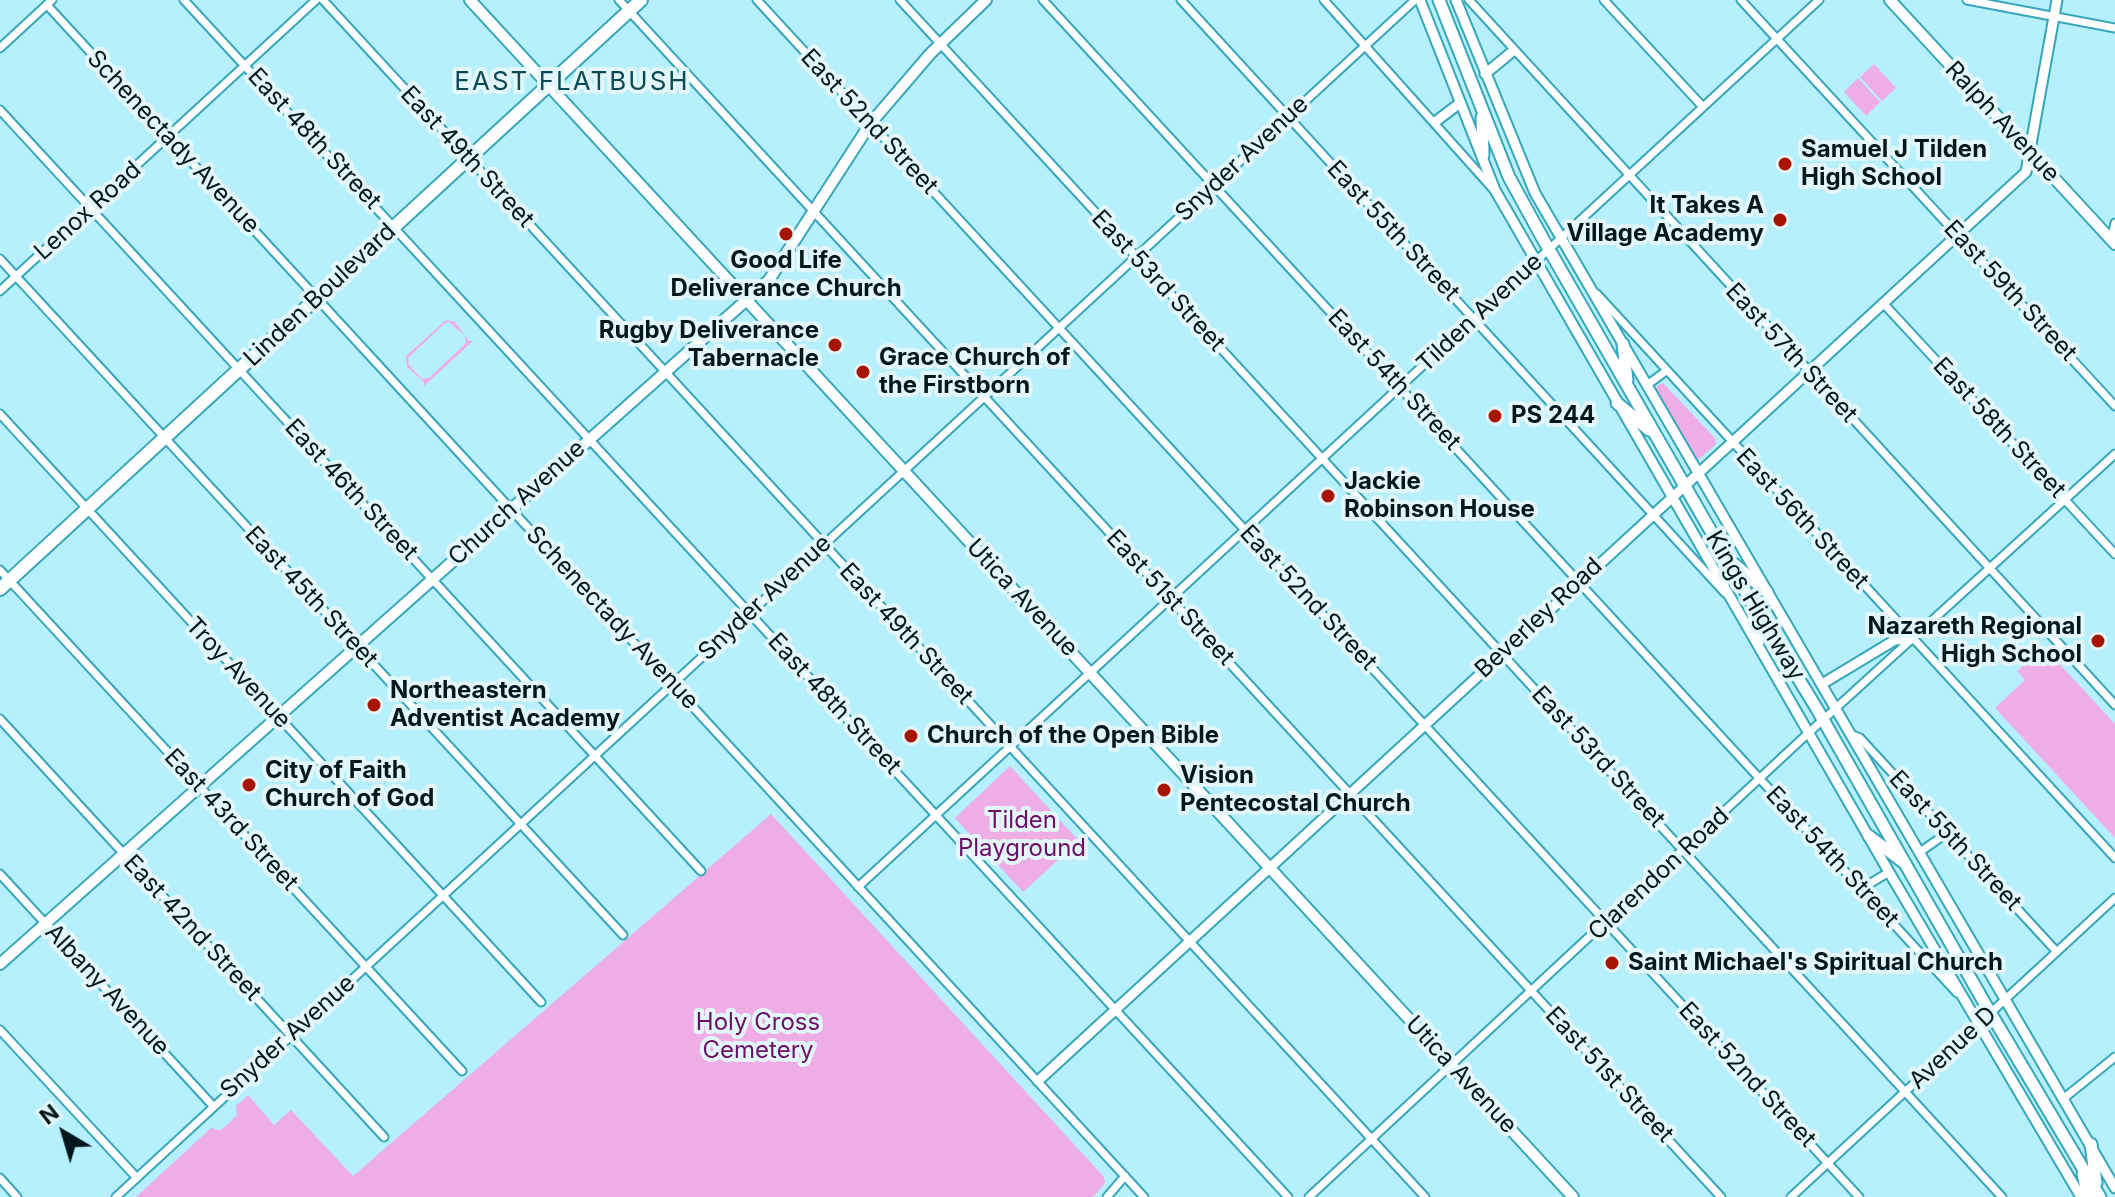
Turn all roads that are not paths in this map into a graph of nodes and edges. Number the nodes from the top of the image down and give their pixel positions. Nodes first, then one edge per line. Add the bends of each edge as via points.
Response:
1 (184, 0) edge
2 (316, 0) edge
3 (323, 0) edge
4 (470, 0) edge
5 (619, 0) edge
6 (641, 0) edge
7 (757, 0) edge
8 (900, 0) edge
9 (986, 0) edge
10 (1043, 0) edge
11 (1181, 0) edge
12 (1324, 0) edge
13 (1418, 0) edge
14 (1439, 0) edge
15 (1456, 0) edge
16 (1469, 0) edge
17 (1604, 0) edge
18 (1741, 0) edge
19 (1819, 0) edge
20 (1890, 0) edge
21 (1967, 0) edge
22 (2057, 0) edge
23 (49, 2) edge
24 (629, 11) junction
25 (2054, 15) junction
26 (2115, 28) edge
27 (1777, 39) junction
28 (940, 44) junction
29 (1365, 45) junction
30 (0, 48) edge
31 (1513, 51) junction
32 (245, 65) junction
33 (1485, 74) junction
34 (548, 84) junction
35 (1460, 103) junction
36 (1703, 107) junction
37 (1482, 109) junction
38 (0, 110) edge
39 (1288, 117) junction
40 (1435, 122) junction
41 (870, 124) junction
42 (169, 138) junction
43 (2029, 150) junction
44 (1483, 155) junction
45 (468, 158) junction
46 (1628, 176) junction
47 (1214, 185) junction
48 (1495, 190) junction
49 (91, 209) junction
50 (814, 211) junction
51 (2115, 223) edge
52 (394, 227) junction
53 (1958, 234) junction
54 (1561, 238) junction
55 (2113, 242) edge
56 (1549, 249) junction
57 (1136, 256) junction
58 (0, 259) edge
59 (1535, 262) junction
60 (16, 276) junction
61 (1588, 284) junction
62 (0, 291) edge
63 (316, 298) junction
64 (747, 300) junction
65 (1883, 303) junction
66 (1474, 318) junction
67 (1059, 327) junction
68 (1623, 344) junction
69 (239, 369) junction
70 (1666, 371) junction
71 (665, 372) junction
72 (1809, 372) junction
73 (1627, 385) junction
74 (1647, 385) junction
75 (1400, 387) junction
76 (984, 396) junction
77 (1617, 403) junction
78 (2115, 406) edge
79 (0, 414) edge
80 (165, 438) junction
81 (589, 439) junction
82 (1658, 439) junction
83 (1731, 443) junction
84 (2115, 454) edge
85 (1322, 458) junction
86 (904, 470) junction
87 (1698, 474) junction
88 (1685, 485) junction
89 (1672, 497) junction
90 (2065, 500) junction
91 (87, 509) junction
92 (511, 509) junction
93 (1654, 514) junction
94 (1245, 530) junction
95 (823, 544) junction
96 (2115, 554) edge
97 (1726, 557) junction
98 (1990, 568) junction
99 (0, 570) edge
100 (432, 579) junction
101 (1579, 582) junction
102 (5, 585) edge
103 (1767, 592) junction
104 (1170, 598) junction
105 (1751, 601) junction
106 (1734, 604) junction
107 (749, 613) junction
108 (1912, 639) junction
109 (1758, 642) junction
110 (357, 646) junction
111 (1501, 653) junction
112 (1090, 672) junction
113 (672, 684) junction
114 (1822, 684) junction
115 (2115, 705) edge
116 (1835, 709) junction
117 (278, 716) junction
118 (0, 719) edge
119 (1823, 720) junction
120 (1424, 724) junction
121 (1809, 733) junction
122 (1850, 734) junction
123 (1010, 746) junction
124 (594, 755) junction
125 (1760, 779) junction
126 (199, 786) junction
127 (1349, 793) junction
128 (936, 814) junction
129 (521, 824) junction
130 (1947, 833) junction
131 (1869, 836) junction
132 (1684, 851) junction
133 (1920, 852) junction
134 (124, 853) junction
135 (2115, 858) edge
136 (1907, 865) junction
137 (1270, 868) junction
138 (701, 871) dead end
139 (1889, 872) junction
140 (0, 874) edge
141 (858, 887) junction
142 (1861, 889) junction
143 (442, 896) junction
144 (2115, 898) edge
145 (45, 923) junction
146 (1607, 923) junction
147 (623, 935) dead end
148 (1190, 941) junction
149 (2057, 952) junction
150 (0, 964) edge
151 (365, 967) junction
152 (1533, 991) junction
153 (2004, 1001) junction
154 (541, 1002) dead end
155 (1971, 1008) junction
156 (1115, 1010) junction
157 (1991, 1013) junction
158 (1980, 1023) junction
159 (0, 1030) edge
160 (290, 1035) junction
161 (2115, 1057) edge
162 (1452, 1065) junction
163 (462, 1071) dead end
164 (1038, 1081) junction
165 (1905, 1092) junction
166 (2063, 1099) junction
167 (213, 1106) junction
168 (384, 1137) dead end
169 (1372, 1139) junction
170 (2091, 1144) junction
171 (1828, 1163) junction
172 (1125, 1176) junction
173 (0, 1178) edge
174 (137, 1178) junction
175 (2115, 1188) edge
176 (2095, 1195) edge
177 (17, 1197) edge
178 (116, 1197) edge
179 (1107, 1197) edge
180 (1144, 1197) edge
181 (1288, 1197) edge
182 (1309, 1197) edge
183 (1425, 1197) edge
184 (1573, 1197) edge
185 (1721, 1197) edge
186 (1791, 1197) edge
187 (1859, 1197) edge
188 (2002, 1197) edge
189 (2081, 1197) edge

1 - 32 street, East 48th Street
2 - 32 street, Lenox Road
3 - 45 street, East 49th Street
4 - 34 main road, Utica Avenue
5 - 24 street, East 51st Street
6 - 24 highway, Linden Boulevard
7 - 41 street, East 52nd Street
8 - 28 street, East 53rd Street
9 - 28 main road, Church Avenue
10 - 47 street, East 54th Street
11 - 39 street, East 55th Street
12 - 29 street
13 - 29 street, Snyder Avenue
13 - 35 street, Kings Highway
14 - 37 main road, Kings Highway
15 - 33 street, Kings Highway
16 - 31 street, East 57th Street
17 - 36 street
18 - 27 street, East 59th Street
19 - 27 street, Tilden Avenue
20 - 43 main road, Ralph Avenue
21 - 25 street
22 - 25 street, Beverley Road
23 - 30 street
23 - 42 street, Schenectady Avenue
24 - 34 highway, Linden Boulevard
24 - 50 street, East 51st Street
25 - 26 street
25 - 43 street, Beverley Road
27 - 36 street, Tilden Avenue
27 - 53 street, East 59th Street
28 - 41 main road, Church Avenue
28 - 57 street, East 53rd Street
29 - 39 street, Snyder Avenue
29 - 40 street
31 - 33 street
31 - 46 street, East 57th Street
32 - 42 street, Lenox Road
32 - 52 street, East 48th Street
33 - 54 street, Kings Highway via 1531,185
34 - 45 highway, Linden Boulevard
34 - 64 main road, Utica Avenue
35 - 40 street
35 - 44 street, Kings Highway
36 - 46 street, Tilden Avenue
37 - 44 main road
37 - 56 main road, Kings Highway via 1509,177
38 - 49 street, East 46th Street
39 - 47 street, Snyder Avenue
39 - 66 street, East 55th Street
40 - 48 street
41 - 50 main road, Church Avenue
41 - 67 street, East 52nd Street
42 - 49 street, Lenox Road
42 - 63 street, Schenectady Avenue
43 - 53 street, Beverley Road via 2026,172
43 - 55 main road, Ralph Avenue
44 - 48 street, Kings Highway
45 - 52 highway, Linden Boulevard
45 - 71 street, East 49th Street
46 - 54 street, Tilden Avenue
46 - 72 street, East 57th Street
47 - 57 street, Snyder Avenue
47 - 75 street, East 54th Street
48 - 59 street, Kings Highway
49 - 60 street, Lenox Road
49 - 69 street, East 46th Street
50 - 64 main road, Church Avenue via 769,280
50 - 76 street, East 51st Street
51 - 55 street
52 - 63 highway, Linden Boulevard
52 - 81 street, East 48th Street
53 - 65 street, Beverley Road
53 - 78 street, East 59th Street
54 - 56 street, Tilden Avenue
54 - 61 street, Kings Highway
56 - 59 street, Tilden Avenue
56 - 73 main road, Kings Highway
57 - 67 street, Snyder Avenue
57 - 85 street, East 53rd Street
58 - 60 street, East 45th Street
59 - 66 street, Tilden Avenue
59 - 77 street, Kings Highway
60 - 62 street, Lenox Road
60 - 80 street, East 45th Street
61 - 68 street, Kings Highway
61 - 70 street, East 56th Street
63 - 69 highway, Linden Boulevard
63 - 92 street, Schenectady Avenue
64 - 71 main road, Church Avenue
64 - 86 main road, Utica Avenue
65 - 72 street, Beverley Road
65 - 90 street, East 58th Street
66 - 75 street, Tilden Avenue
66 - 93 street, East 55th Street
67 - 76 street, Snyder Avenue
67 - 94 street, East 52nd Street
68 - 73 main road
68 - 74 street, Kings Highway
69 - 80 highway, Linden Boulevard
69 - 100 street, East 46th Street
70 - 74 street
70 - 83 street, East 56th Street
71 - 81 main road, Church Avenue
71 - 95 street, East 49th Street
72 - 83 street, Beverley Road
72 - 98 street, East 57th Street
73 - 82 main road, Kings Highway
74 - 87 street, Kings Highway
75 - 85 street, Tilden Avenue
75 - 101 street, East 54th Street
76 - 86 street, Snyder Avenue
76 - 104 street, East 51st Street
77 - 82 main road
77 - 89 street, Kings Highway
79 - 91 street, Troy Avenue
80 - 91 highway, Linden Boulevard
80 - 110 street, East 45th Street
81 - 92 main road, Church Avenue
81 - 107 street, East 48th Street
82 - 88 main road, Kings Highway
83 - 87 street, Beverley Road
83 - 108 street, East 56th Street
84 - 90 street, Clarendon Road
85 - 94 street, Tilden Avenue
85 - 111 street, East 53rd Street
86 - 95 street, Snyder Avenue
86 - 112 main road, Utica Avenue
87 - 88 street, Beverley Road
87 - 103 street, Kings Highway
88 - 89 street, Beverley Road
88 - 97 main road, Kings Highway
89 - 93 street, Beverley Road
89 - 106 street, Kings Highway
90 - 96 street, East 58th Street
90 - 98 street, Clarendon Road
91 - 102 highway, Linden Boulevard
91 - 117 street, Troy Avenue
92 - 100 main road, Church Avenue
92 - 113 street, Schenectady Avenue
93 - 101 street, Beverley Road
93 - 106 street, East 55th Street
94 - 104 street, Tilden Avenue
94 - 120 street, East 52nd Street
95 - 107 street, Snyder Avenue
95 - 123 street, East 49th Street
97 - 103 main road
97 - 105 main road, Kings Highway
98 - 108 street, Clarendon Road
98 - 115 street, East 57th Street
99 - 102 street, East 43rd Street
100 - 110 main road, Church Avenue
100 - 124 street, East 46th Street
101 - 111 street, Beverley Road
101 - 125 street, East 54th Street
102 - 126 street, East 43rd Street
103 - 114 street, Kings Highway
104 - 112 street, Tilden Avenue
104 - 127 street, East 51st Street
105 - 109 main road
105 - 119 main road, Kings Highway
106 - 109 street, Kings Highway
107 - 113 street, Snyder Avenue
107 - 128 street, East 48th Street
108 - 114 street via 1895,640
108 - 116 street, Clarendon Road
108 - 135 street, East 56th Street
109 - 121 street, Kings Highway
110 - 117 main road, Church Avenue
110 - 129 street, East 45th Street
111 - 120 street, Beverley Road
111 - 132 street, East 53rd Street
112 - 123 street, Tilden Avenue
112 - 137 main road, Utica Avenue
113 - 124 street, Snyder Avenue
113 - 141 street, Schenectady Avenue
114 - 116 street, Kings Highway
116 - 119 street, Clarendon Road
116 - 122 street, Kings Highway
117 - 126 main road, Church Avenue
117 - 143 street, Troy Avenue
118 - 134 street, East 42nd Street
119 - 121 street, Clarendon Road
119 - 136 main road, Kings Highway
120 - 127 street, Beverley Road
120 - 146 street, East 52nd Street
121 - 125 street, Clarendon Road
121 - 131 street, Kings Highway
122 - 130 street, East 55th Street via 1860,738
122 - 133 street, Kings Highway
123 - 128 street, Tilden Avenue
123 - 148 street, East 49th Street
124 - 129 street, Snyder Avenue
124 - 138 street, East 46th Street
125 - 132 street, Clarendon Road
125 - 142 street, East 54th Street
126 - 134 main road, Church Avenue
126 - 151 street, East 43rd Street
127 - 137 street, Beverley Road
127 - 152 street, East 51st Street
128 - 141 street, Tilden Avenue
128 - 156 street, East 48th Street
129 - 143 street, Snyder Avenue
129 - 147 street, East 45th Street
130 - 133 street
130 - 149 street, East 55th Street
131 - 136 main road
131 - 139 street, Kings Highway
132 - 146 street, Clarendon Road
132 - 165 street, East 53rd Street
133 - 153 street, Kings Highway
134 - 145 main road, Church Avenue
134 - 160 street, East 42nd Street
136 - 157 main road, Kings Highway
137 - 148 street, Beverley Road
137 - 162 main road, Utica Avenue
139 - 142 street
139 - 155 street, Kings Highway
140 - 145 street, Albany Avenue
141 - 164 street, Schenectady Avenue
142 - 155 street, East 54th Street
143 - 151 street, Snyder Avenue
143 - 154 street, Troy Avenue
144 - 149 street, Avenue D
145 - 150 main road, Church Avenue
145 - 167 street, Albany Avenue
146 - 152 street, Clarendon Road
146 - 171 street, East 52nd Street
148 - 156 street, Beverley Road
148 - 169 street, East 49th Street
149 - 153 street, Avenue D
151 - 160 street, Snyder Avenue
151 - 163 street, East 43rd Street
152 - 162 street, Clarendon Road
152 - 185 street, East 51st Street
153 - 157 street, Avenue D
153 - 166 street, Kings Highway
155 - 158 street, Kings Highway
156 - 164 street, Beverley Road
156 - 181 street, East 48th Street
157 - 158 street, Avenue D
157 - 176 main road, Kings Highway
158 - 165 street, Avenue D
158 - 189 street, Kings Highway
159 - 174 street
160 - 167 street, Snyder Avenue
160 - 168 street, East 42nd Street
161 - 166 street
162 - 169 street, Clarendon Road
162 - 184 main road, Utica Avenue
164 - 172 street, Schenectady Avenue
165 - 171 street, Avenue D
165 - 188 street, East 53rd Street
166 - 170 street, Kings Highway
167 - 174 street, Snyder Avenue
169 - 182 street, Clarendon Road
169 - 183 street, East 49th Street
170 - 175 street, Kings Highway
170 - 176 main road
171 - 186 street, Avenue D
171 - 187 street, East 52nd Street
172 - 179 street
172 - 180 street, Schenectady Avenue
173 - 177 street
174 - 178 street, Snyder Avenue

